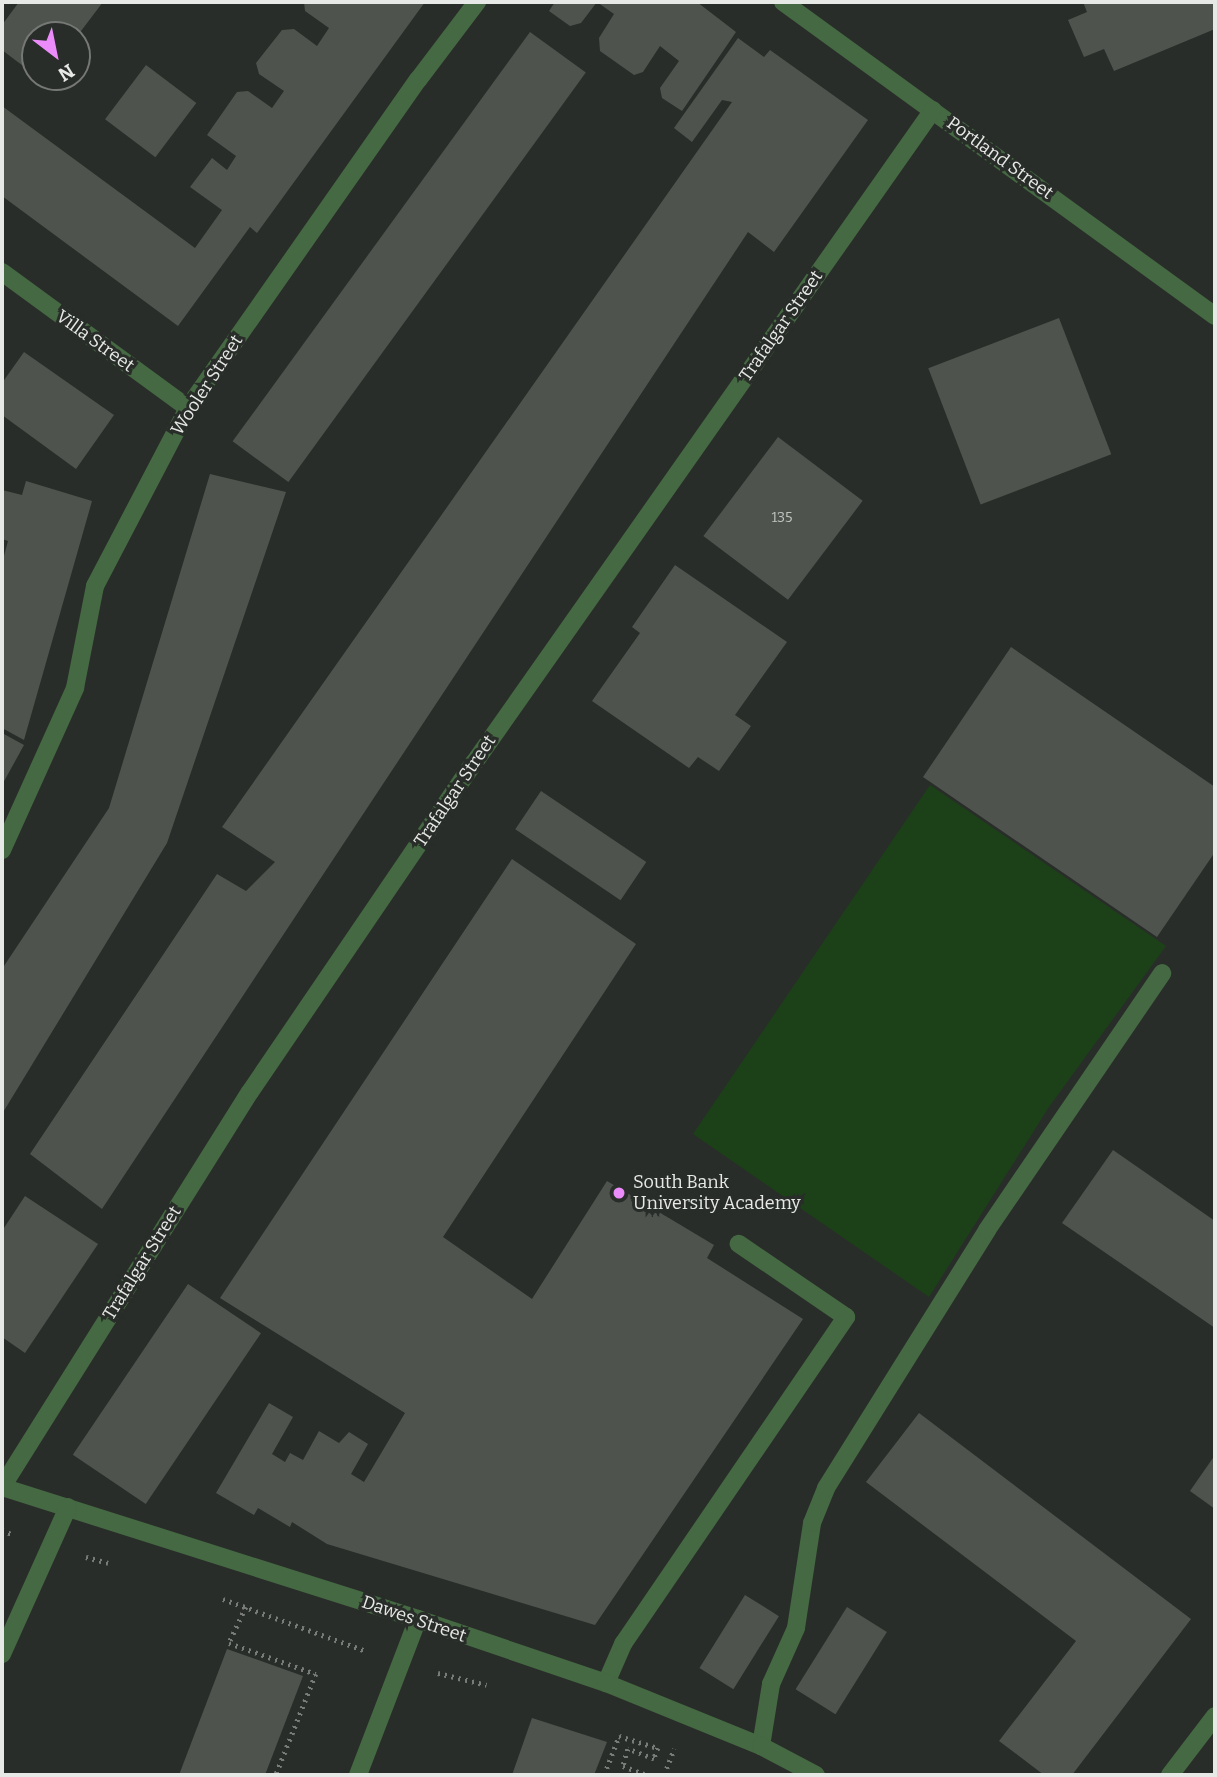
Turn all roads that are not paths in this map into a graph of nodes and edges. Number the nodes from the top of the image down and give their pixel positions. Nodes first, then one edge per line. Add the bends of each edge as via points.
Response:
1 (477, 2) edge
2 (783, 2) edge
3 (933, 110) junction
4 (5, 281) edge
5 (1215, 316) edge
6 (188, 408) junction
7 (2, 850) edge
8 (1162, 973) dead end
9 (739, 1244) dead end
10 (2, 1487) edge
11 (68, 1507) junction
12 (418, 1619) junction
13 (2, 1654) edge
14 (606, 1683) junction
15 (1215, 1716) edge
16 (761, 1746) junction
17 (358, 1775) edge
18 (816, 1775) edge
19 (1170, 1775) edge

1 - 6 street, Wooler Street
2 - 3 street, Portland Street
3 - 5 street, Portland Street
3 - 10 street, Trafalgar Street via 474,763 250,1092
4 - 6 street, Villa Street
6 - 7 street, Wooler Street via 95,586 75,688
8 - 16 street via 980,1241 826,1488 811,1523 796,1628 771,1684
9 - 14 street via 846,1317 623,1644
10 - 11 street, Dawes Street
11 - 12 street, Dawes Street
11 - 13 street
12 - 14 street, Dawes Street
12 - 17 street
14 - 16 street, Dawes Street
15 - 19 street
16 - 18 street, Dawes Street

